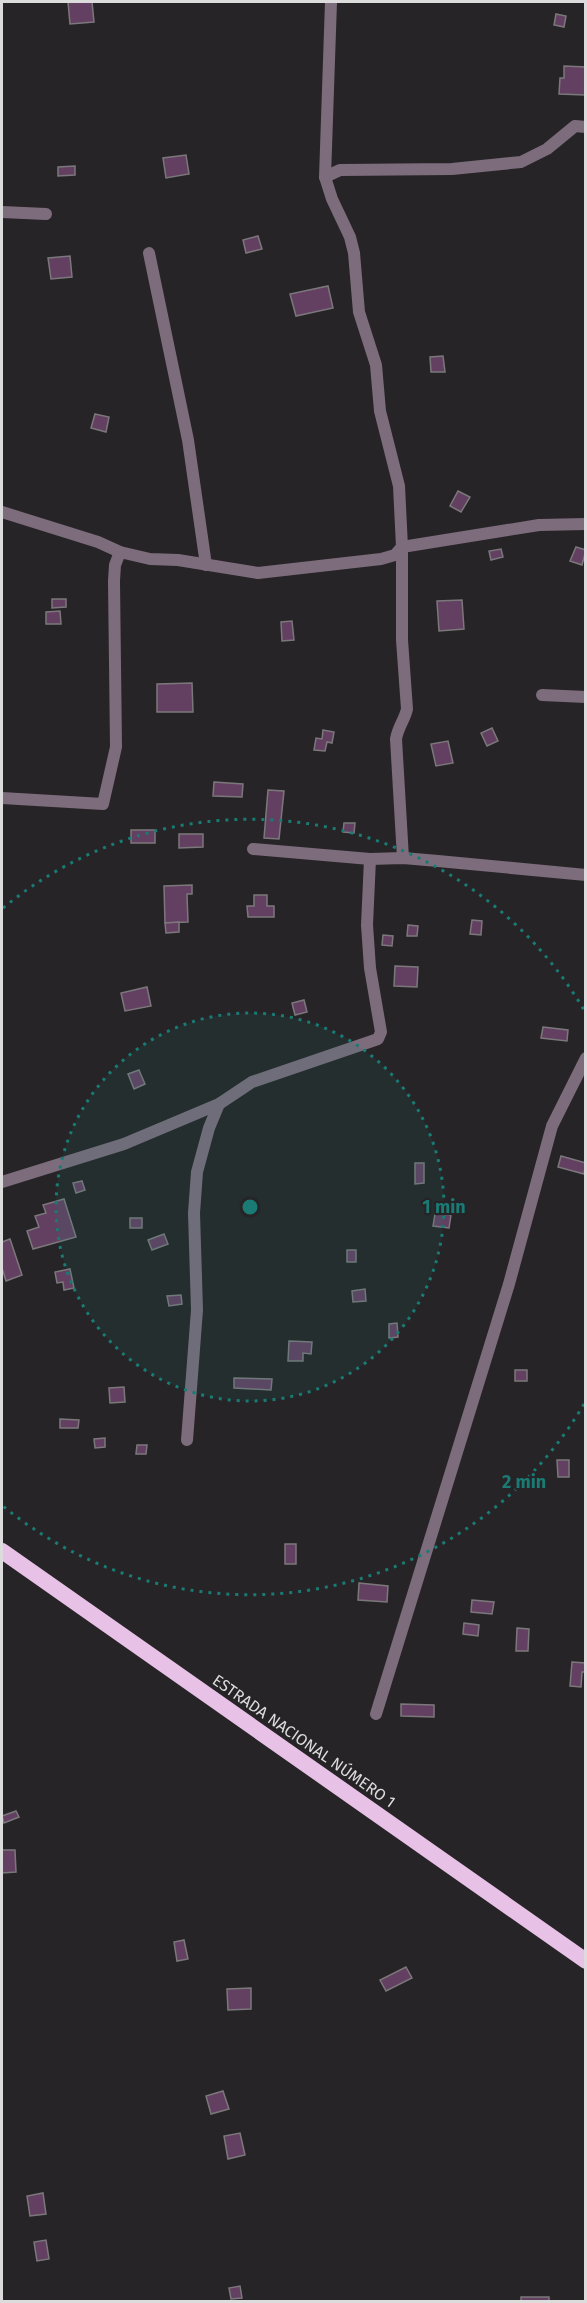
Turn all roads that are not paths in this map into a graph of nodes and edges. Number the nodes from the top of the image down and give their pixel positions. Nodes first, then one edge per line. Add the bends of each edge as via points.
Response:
1 (331, 2) edge
2 (585, 127) edge
3 (325, 177) junction
4 (2, 212) edge
5 (46, 214) dead end
6 (149, 253) dead end
7 (2, 512) edge
8 (585, 524) edge
9 (402, 547) junction
10 (120, 552) junction
11 (206, 565) junction
12 (542, 695) dead end
13 (585, 697) edge
14 (2, 798) edge
15 (253, 849) dead end
16 (403, 858) junction
17 (370, 859) junction
18 (585, 875) edge
19 (585, 1058) edge
20 (219, 1104) junction
21 (2, 1182) edge
22 (187, 1440) dead end
23 (2, 1551) edge
24 (376, 1714) dead end
25 (585, 1961) edge

1 - 3 street
2 - 3 street via 575,126 547,150 521,162 452,169 340,170
3 - 9 street via 354,253 359,312 376,365 380,411 399,486
4 - 5 street
6 - 11 street via 188,440
7 - 10 street
8 - 9 street via 539,525
9 - 11 street via 395,555 381,560 308,569 258,573
9 - 16 street via 407,709 396,739
10 - 11 street
10 - 14 street via 114,581 116,747 103,804
12 - 13 street
15 - 17 street
16 - 17 street
16 - 18 street
17 - 20 street via 367,925 381,1032 378,1039 252,1082
19 - 24 street via 549,1136 509,1284
20 - 21 street via 124,1144
20 - 22 street via 196,1172 196,1310
23 - 25 highway, ESTRADA NACIONAL NÚMERO 1

